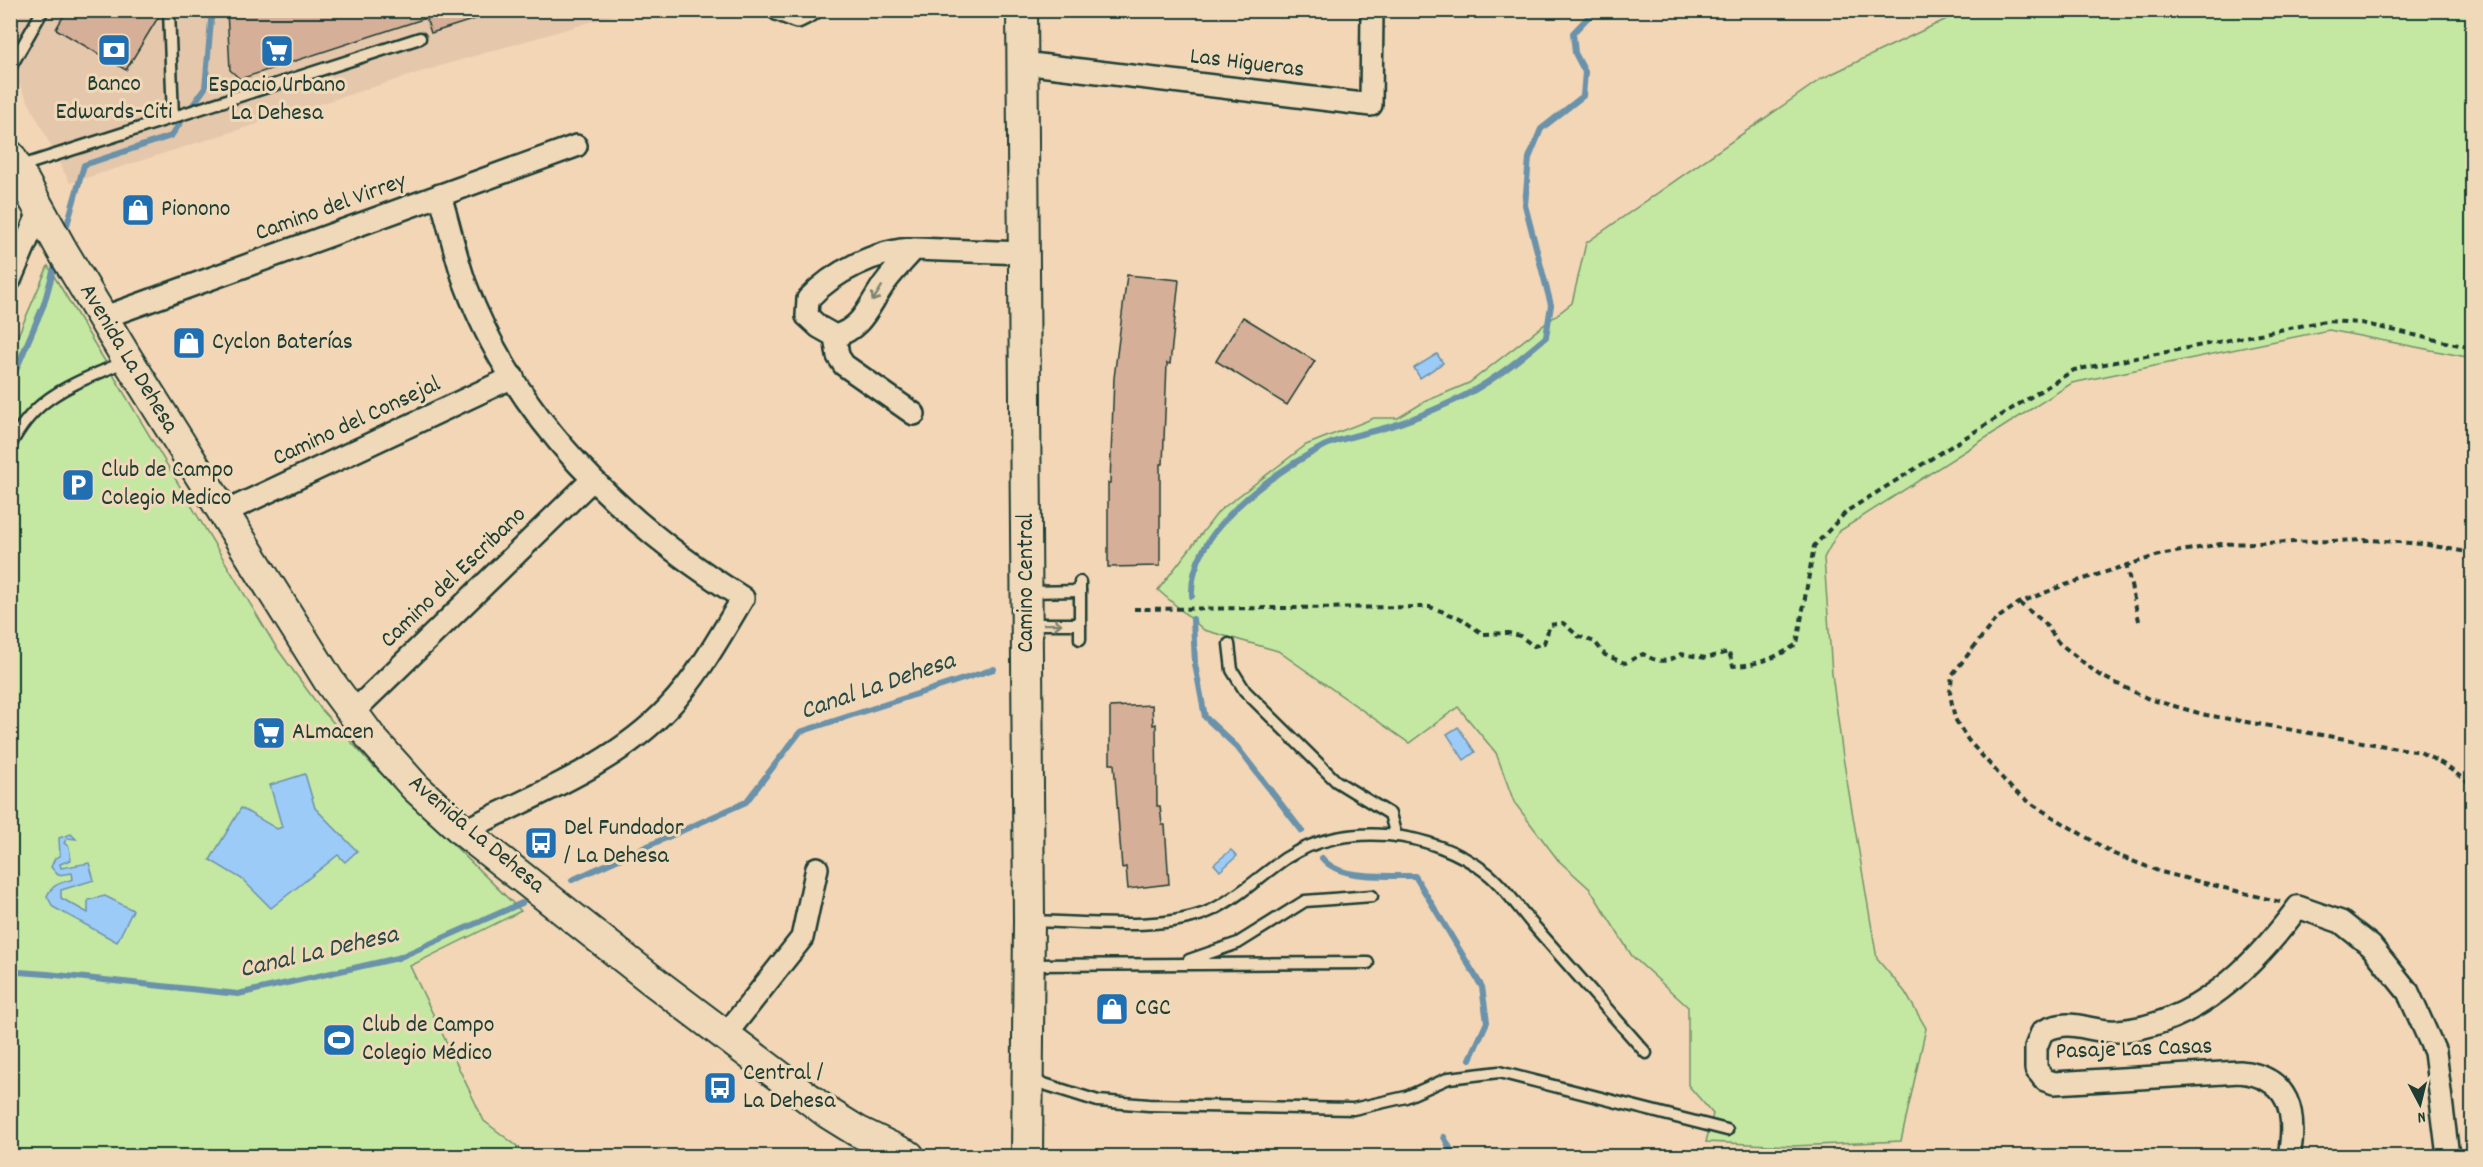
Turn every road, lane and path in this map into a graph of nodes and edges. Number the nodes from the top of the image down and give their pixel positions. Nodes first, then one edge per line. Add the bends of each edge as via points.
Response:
1 (43, 10) edge
2 (169, 10) edge
3 (779, 10) edge
4 (811, 10) edge
5 (1022, 10) edge
6 (1372, 10) edge
7 (420, 38) dead end
8 (1023, 63) junction
9 (10, 68) edge
10 (174, 117) junction
11 (576, 146) dead end
12 (14, 162) edge
13 (440, 195) junction
14 (40, 210) junction
15 (914, 249) junction
16 (16, 252) edge
17 (1024, 253) junction
18 (10, 280) edge
19 (102, 318) junction
20 (835, 336) junction
21 (2472, 348) edge
22 (128, 360) junction
23 (513, 376) junction
24 (914, 414) dead end
25 (10, 446) edge
26 (592, 480) junction
27 (223, 513) junction
28 (2472, 554) edge
29 (2126, 564) junction
30 (1027, 592) junction
31 (2019, 603) junction
32 (1134, 609) dead end
33 (1027, 624) junction
34 (1080, 624) junction
35 (2140, 625) dead end
36 (1080, 639) dead end
37 (1229, 644) dead end
38 (352, 713) junction
39 (2472, 785) edge
40 (463, 831) junction
41 (1396, 836) junction
42 (818, 868) dead end
43 (1372, 896) dead end
44 (2298, 907) junction
45 (1029, 921) junction
46 (1180, 963) junction
47 (1368, 963) dead end
48 (1028, 965) junction
49 (726, 1034) junction
50 (1646, 1053) dead end
51 (1028, 1082) junction
52 (1727, 1131) dead end
53 (909, 1156) edge
54 (1027, 1156) edge
55 (1206, 1156) edge
56 (1211, 1156) edge
57 (2289, 1156) edge
58 (2448, 1156) edge

1 - 9 lane
2 - 10 lane
3 - 4 street via 797,17
5 - 8 main road, Camino Central
6 - 8 street, Las Higueras via 1371,105
7 - 10 lane
8 - 17 main road, Camino Central
10 - 12 lane
11 - 13 street, Camino del Virrey
12 - 14 main road, Avenida La Dehesa
13 - 19 street, Camino del Virrey
13 - 23 street via 465,282
14 - 16 street
14 - 19 main road, Avenida La Dehesa
15 - 17 street
15 -> 20 street via 881,288 862,321 847,333
15 - 20 street via 897,249 848,268 808,299 807,316
16 - 18 street
17 - 30 main road, Camino Central
19 - 22 main road, Avenida La Dehesa
20 - 24 street via 838,356 844,365
21 - 32 path via 2361,323 2326,321 2074,370 1847,511 1814,546 1797,644 1775,658 1751,666 1733,666 1730,652 1707,658 1681,654 1669,662 1643,654 1625,663 1605,655 1595,642 1578,636 1563,623 1550,625 1544,643 1534,646 1509,633 1483,634 1460,618 1430,607
22 - 25 lane via 34,408
22 - 27 main road, Avenida La Dehesa
23 - 26 street
23 - 27 street, Camino del Consejal
26 - 38 street, Camino del Escribano
26 - 40 street via 673,552 743,598 688,686 648,728 597,764
27 - 38 main road, Avenida La Dehesa
28 - 29 path via 2424,544 2370,540 2221,544
29 - 31 path
29 - 35 path
30 - 33 main road, Camino Central
30 - 34 lane via 1080,587
31 - 39 path via 2099,675 2149,699 2247,723 2420,752
31 - 44 path via 1995,620 1952,675 1950,694 1955,719 1992,770 2044,813 2114,854 2161,872
33 -> 34 lane
33 - 45 main road, Camino Central
34 - 36 lane
37 - 41 lane via 1232,670 1245,691 1336,781 1390,814
38 - 40 main road, Avenida La Dehesa via 401,771
40 - 49 main road, Avenida La Dehesa
41 - 45 lane via 1356,834 1310,845 1212,910 1183,919
41 - 50 lane via 1433,845 1487,873
42 - 49 street via 802,938
43 - 46 lane via 1305,901 1238,943
44 - 57 street, Pasaje Las Casas via 2254,960 2196,1005 2165,1020 2132,1029 2054,1025 2042,1032 2035,1061 2041,1076 2054,1083 2255,1074 2278,1086 2285,1095 2292,1126
44 - 58 street via 2341,922 2378,954 2408,992 2435,1052
45 - 48 main road, Camino Central
46 - 47 lane
46 - 48 lane
48 - 51 main road, Camino Central
49 - 53 main road, Avenida La Dehesa via 828,1113
51 - 52 lane via 1098,1101 1353,1109 1406,1097 1449,1078 1499,1072
51 - 54 main road, Camino Central
55 - 56 lane

